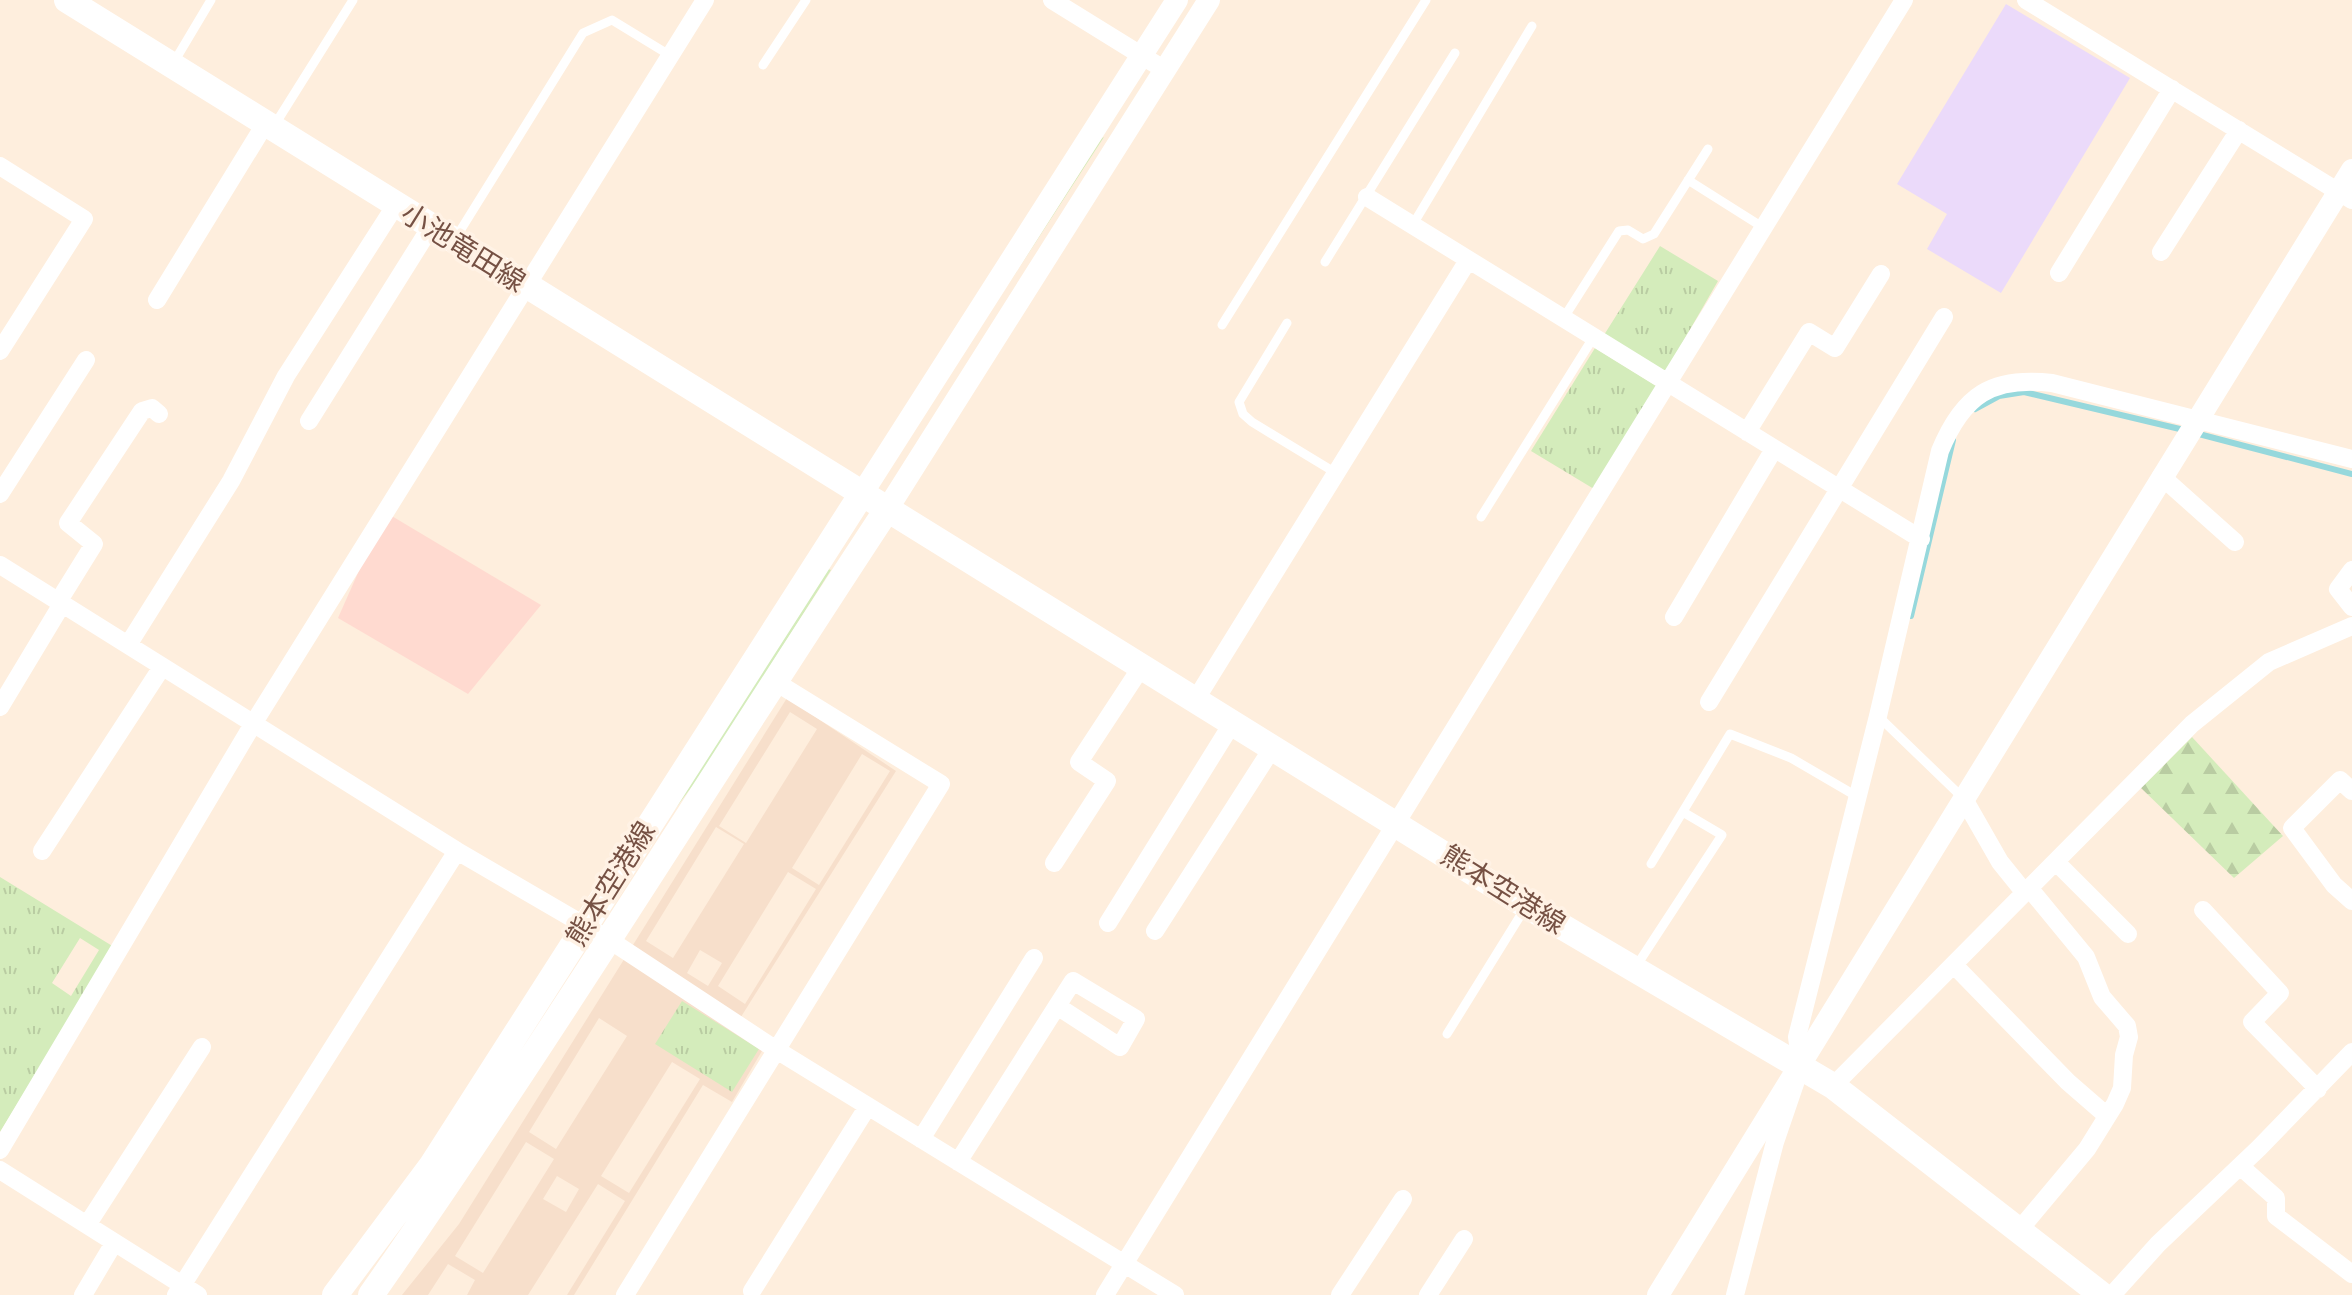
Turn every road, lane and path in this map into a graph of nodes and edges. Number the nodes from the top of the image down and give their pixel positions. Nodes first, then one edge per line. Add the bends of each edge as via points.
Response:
1 (67, 0) edge
2 (211, 0) edge
3 (353, 0) edge
4 (705, 0) edge
5 (806, 0) edge
6 (1052, 0) edge
7 (1177, 0) edge
8 (1209, 0) edge
9 (1426, 0) edge
10 (1904, 0) edge
11 (2026, 0) edge
12 (1532, 26) dead end
13 (1455, 53) dead end
14 (1142, 55) junction
15 (671, 56) junction
16 (172, 65) junction
17 (763, 65) dead end
18 (1165, 70) junction
19 (2172, 89) junction
20 (268, 126) junction
21 (2239, 130) junction
22 (1708, 149) dead end
23 (0, 166) edge
24 (2352, 170) edge
25 (1688, 180) junction
26 (2345, 196) edge
27 (1367, 197) junction
28 (395, 206) junction
29 (1412, 226) junction
30 (430, 228) junction
31 (1764, 228) junction
32 (453, 242) junction
33 (2161, 252) dead end
34 (1325, 262) dead end
35 (1467, 262) junction
36 (2059, 273) dead end
37 (1881, 274) dead end
38 (525, 287) junction
39 (157, 300) dead end
40 (1944, 317) dead end
41 (1562, 320) junction
42 (1287, 323) dead end
43 (1222, 325) dead end
44 (1593, 338) junction
45 (0, 351) edge
46 (86, 360) dead end
47 (1668, 383) junction
48 (159, 414) dead end
49 (2199, 419) junction
50 (309, 421) dead end
51 (1747, 432) junction
52 (1774, 449) junction
53 (2352, 459) edge
54 (1336, 473) junction
55 (2161, 476) junction
56 (1839, 489) junction
57 (863, 492) junction
58 (0, 494) edge
59 (888, 508) junction
60 (1481, 517) dead end
61 (1921, 539) junction
62 (2235, 542) dead end
63 (0, 565) edge
64 (2352, 570) edge
65 (60, 603) junction
66 (2352, 607) edge
67 (1674, 617) dead end
68 (2352, 626) edge
69 (128, 645) junction
70 (1142, 666) junction
71 (162, 667) junction
72 (774, 681) junction
73 (1196, 699) junction
74 (1709, 702) dead end
75 (0, 707) edge
76 (1878, 716) junction
77 (1233, 722) junction
78 (253, 724) junction
79 (1273, 747) junction
80 (2352, 791) edge
81 (1858, 797) junction
82 (1964, 799) junction
83 (1683, 812) junction
84 (1395, 823) junction
85 (42, 851) dead end
86 (457, 851) junction
87 (2056, 862) junction
88 (1054, 863) dead end
89 (1651, 864) dead end
90 (2027, 891) junction
91 (2352, 901) edge
92 (1527, 906) junction
93 (2203, 910) dead end
94 (1108, 923) dead end
95 (1155, 931) dead end
96 (597, 933) junction
97 (2128, 934) dead end
98 (1034, 958) dead end
99 (1954, 965) junction
100 (1634, 971) junction
101 (1057, 1006) dead end
102 (1447, 1034) dead end
103 (202, 1047) dead end
104 (775, 1049) junction
105 (2352, 1052) edge
106 (1801, 1066) junction
107 (1833, 1086) junction
108 (2318, 1089) junction
109 (868, 1106) junction
110 (2106, 1115) junction
111 (921, 1139) junction
112 (0, 1150) edge
113 (958, 1162) junction
114 (2240, 1166) junction
115 (0, 1170) edge
116 (1403, 1199) dead end
117 (87, 1225) junction
118 (2020, 1229) junction
119 (1464, 1239) dead end
120 (114, 1243) junction
121 (1125, 1264) junction
122 (2352, 1274) edge
123 (752, 1291) dead end
124 (185, 1292) edge
125 (83, 1295) edge
126 (335, 1295) edge
127 (371, 1295) edge
128 (625, 1295) edge
129 (1105, 1295) edge
130 (1175, 1295) edge
131 (1340, 1295) edge
132 (1428, 1295) edge
133 (1658, 1295) edge
134 (1735, 1295) edge
135 (2102, 1295) edge
136 (2112, 1295) edge

1 - 16 main road, 小池竜田線
2 - 16 lane
3 - 20 lane
4 - 15 street
5 - 17 lane
6 - 14 street
7 - 14 street
8 - 18 street
9 - 43 lane
10 - 31 street
11 - 19 street
12 - 29 lane
13 - 27 lane
14 - 18 street
14 - 57 street
15 - 32 lane via 612,20 583,33
15 - 38 street
16 - 20 main road, 小池竜田線
18 - 59 street
19 - 21 street
19 - 36 street
20 - 28 main road, 小池竜田線
20 - 39 street
21 - 26 street
21 - 33 street
22 - 25 lane
23 - 45 street via 84,219
24 - 26 street
25 - 31 lane
25 - 41 lane via 1654,234 1643,239 1619,231
26 - 49 street
27 - 29 street
27 - 34 lane
28 - 30 main road, 小池竜田線
28 - 69 street via 286,376 231,481
29 - 35 street
30 - 32 main road, 小池竜田線
30 - 50 street
31 - 47 street
32 - 38 main road, 小池竜田線
35 - 41 street
35 - 54 street
37 - 51 street via 1835,348 1809,332
38 - 57 main road, 小池竜田線
38 - 78 street
40 - 56 street
41 - 44 street
42 - 54 lane via 1239,402 1252,422
44 - 47 street
44 - 60 lane
46 - 58 street
47 - 51 street
47 - 84 street
48 - 65 street via 152,408 142,411 68,523 94,544
49 - 53 street
49 - 55 street
49 - 61 street via 2023,379 1985,390 1950,426
51 - 52 street
52 - 56 street
52 - 67 street
54 - 73 street
55 - 62 street
55 - 82 street
56 - 61 street
56 - 74 street
57 - 59 main road, 熊本空港線
57 - 96 main road, 熊本空港線
59 - 70 main road, 熊本空港線
59 - 72 main road, 熊本空港線
61 - 76 street
63 - 65 street
64 - 66 street via 2338,589
65 - 69 street
65 - 75 street
68 - 87 street via 2243,679
69 - 71 street
70 - 73 main road, 熊本空港線
70 - 88 street via 1079,762 1107,781
71 - 78 street
71 - 85 street
72 - 96 main road, 熊本空港線
72 - 104 street via 941,784
73 - 77 main road, 熊本空港線
76 - 81 street
76 - 82 lane
77 - 79 main road, 熊本空港線
77 - 94 street
78 - 86 street
78 - 112 street
79 - 84 main road, 熊本空港線
79 - 95 street
80 - 91 street via 2340,780 2292,828
81 - 83 lane via 1791,758 1730,734
81 - 106 street via 1797,1037
82 - 90 street via 2000,862
82 - 106 street
83 - 89 lane
83 - 100 lane via 1722,835
84 - 92 main road, 熊本空港線
84 - 121 street
86 - 96 street
86 - 124 street
87 - 90 street
87 - 97 street
90 - 99 street
90 - 110 street via 2073,938 2102,997 2127,1026 2122,1088
92 - 100 main road, 熊本空港線
92 - 102 lane
93 - 108 street via 2280,993 2252,1022
96 - 104 street
96 - 126 main road, 熊本空港線
96 - 127 main road, 熊本空港線 via 534,1058
98 - 111 street
99 - 107 street
99 - 110 street
100 - 106 main road, 熊本空港線
101 - 113 street
103 - 117 street
104 - 109 street
104 - 128 street
105 - 108 street
106 - 107 main road, 熊本空港線
106 - 133 street
106 - 134 street
107 - 118 main road, 熊本空港線
108 - 114 street
109 - 111 street
109 - 123 street
110 - 118 street via 2087,1149
111 - 113 street
113 - 121 street
114 - 122 street via 2276,1198 2276,1216
114 - 136 street
115 - 117 street
116 - 131 street
117 - 120 street
118 - 135 main road, 熊本空港線
119 - 132 street
120 - 124 street
120 - 125 street
121 - 129 street
121 - 130 street

